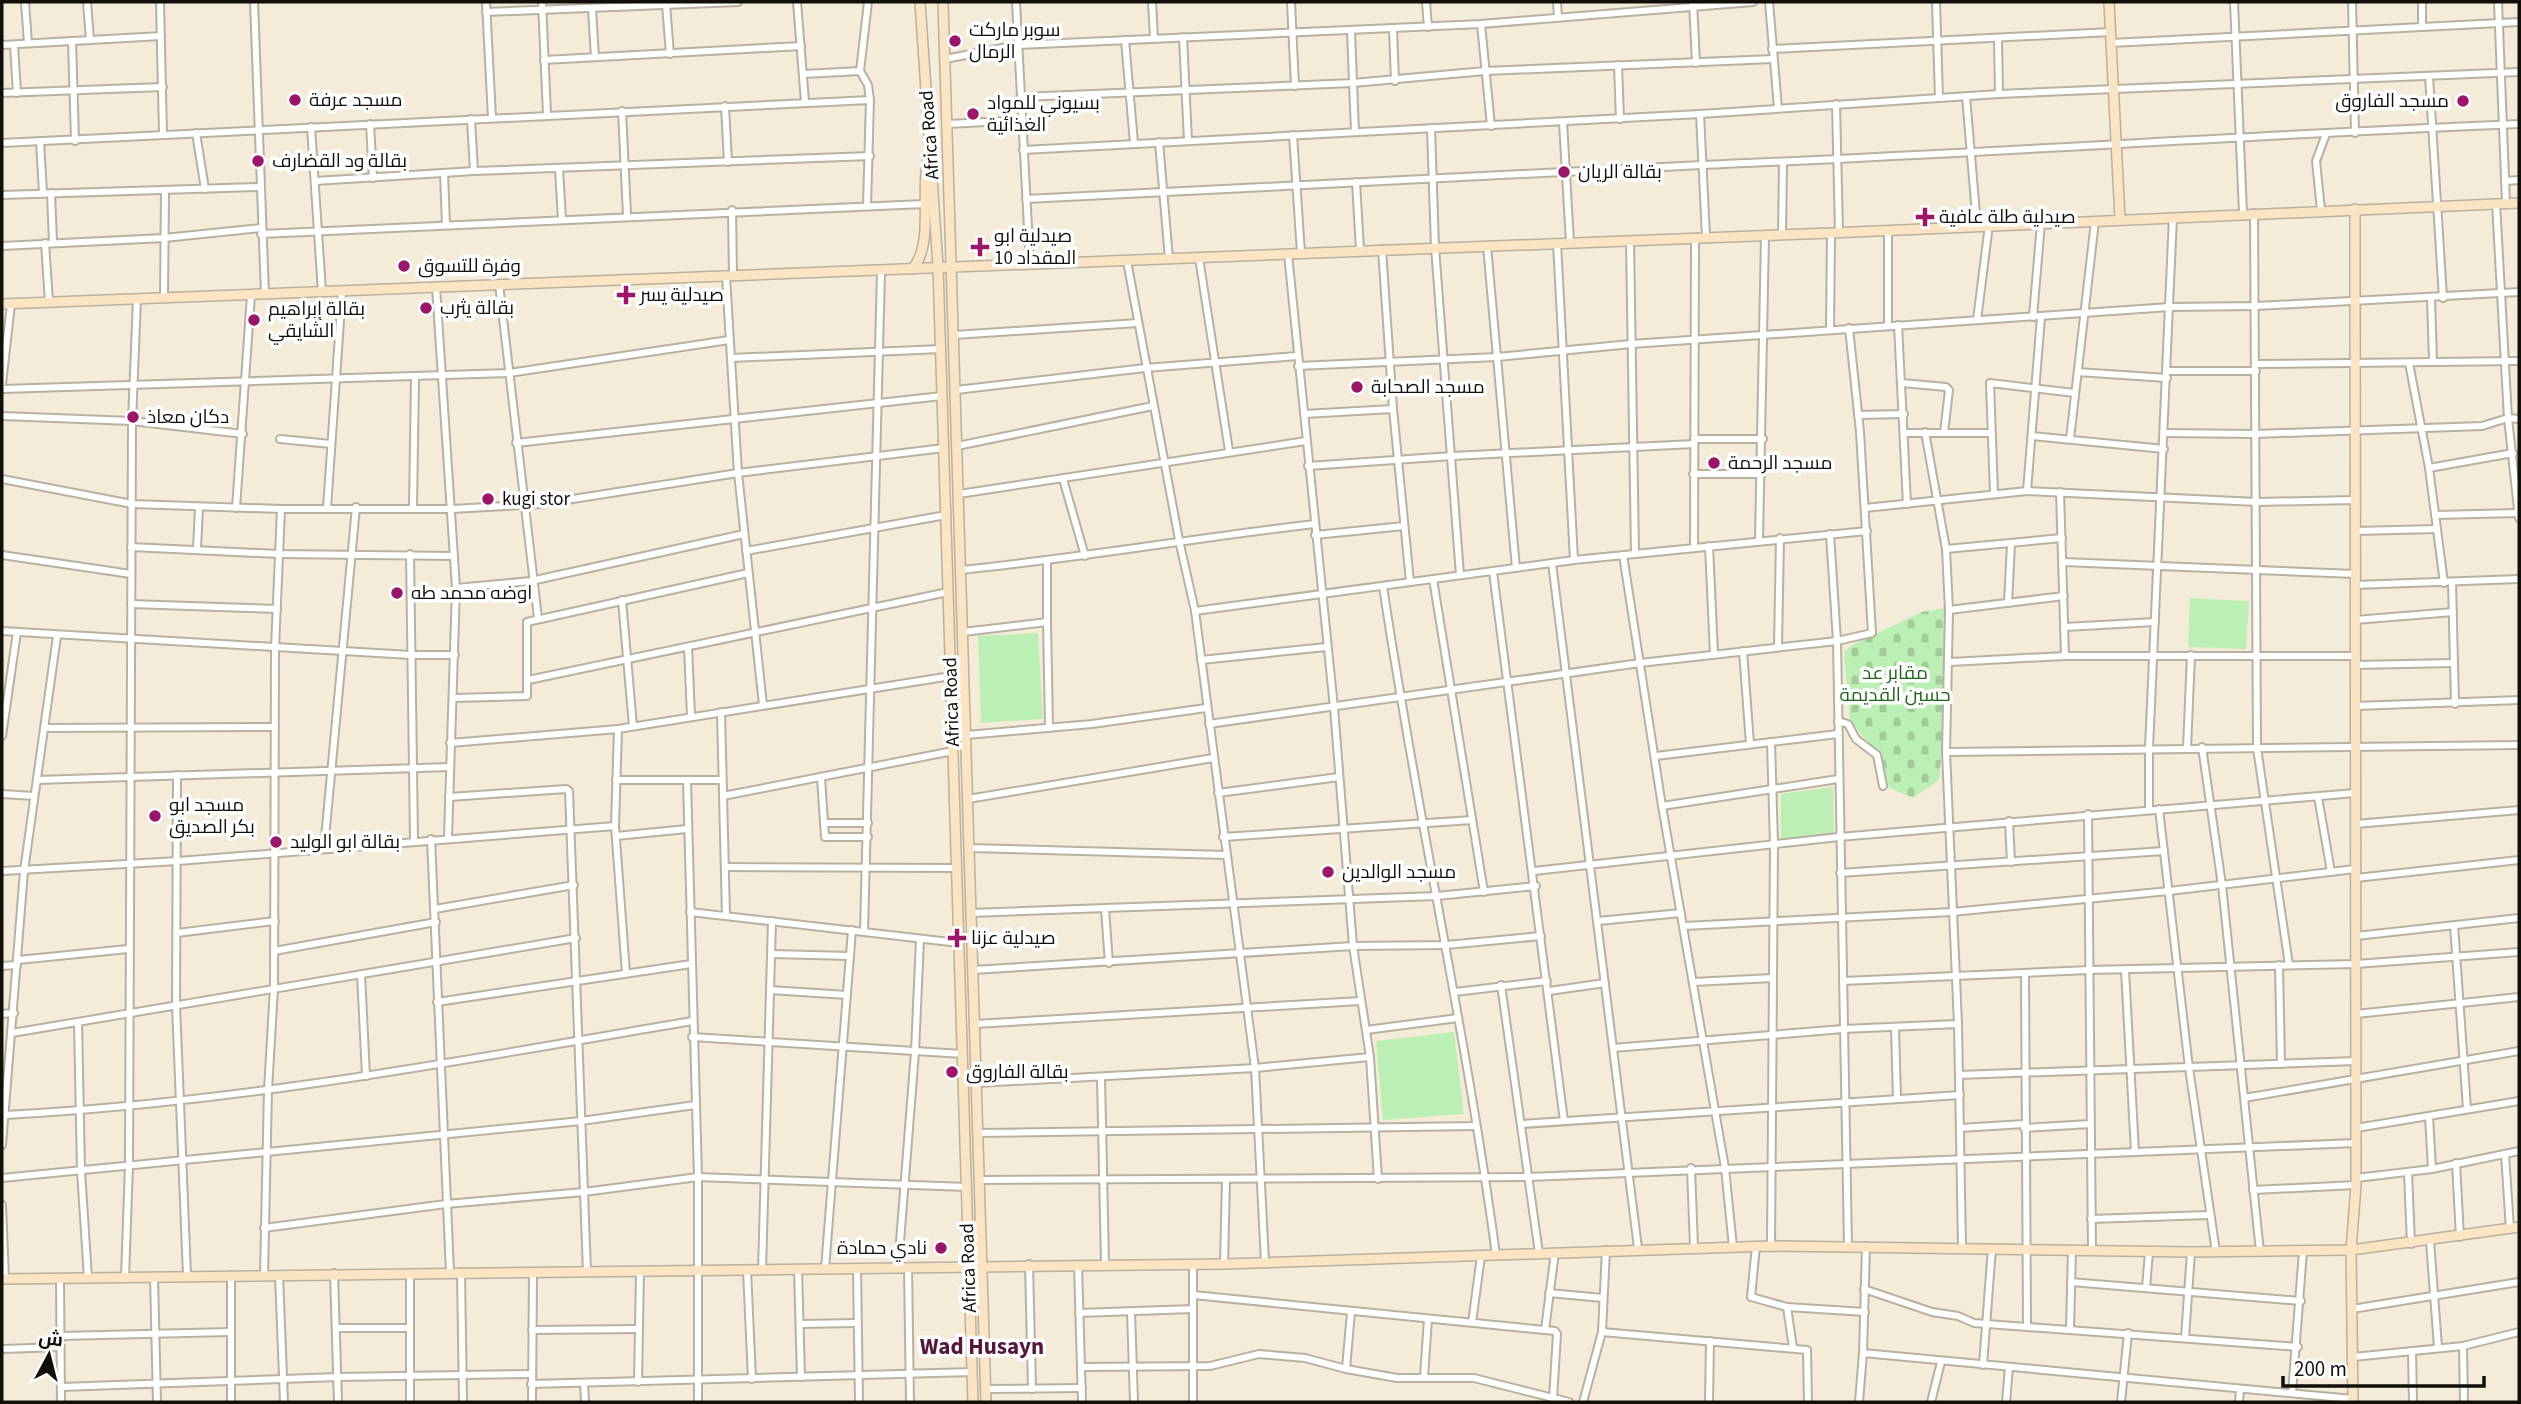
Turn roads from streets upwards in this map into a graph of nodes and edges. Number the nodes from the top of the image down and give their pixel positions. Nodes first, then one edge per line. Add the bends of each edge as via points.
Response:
1 (25, 2) edge
2 (87, 2) edge
3 (160, 2) edge
4 (254, 2) edge
5 (486, 2) edge
6 (542, 2) edge
7 (724, 2) edge
8 (738, 2) edge
9 (797, 2) edge
10 (868, 2) edge
11 (920, 2) edge
12 (943, 2) edge
13 (1016, 2) edge
14 (1152, 2) edge
15 (1291, 2) edge
16 (1426, 2) edge
17 (1557, 2) edge
18 (1753, 2) edge
19 (1769, 2) edge
20 (1936, 2) edge
21 (2109, 2) edge
22 (2234, 2) edge
23 (2352, 2) edge
24 (2422, 2) edge
25 (2498, 2) edge
26 (666, 3) edge
27 (1693, 4) edge
28 (592, 9) junction
29 (540, 10) junction
30 (486, 12) junction
31 (1558, 17) junction
32 (2519, 22) edge
33 (2499, 23) junction
34 (1481, 24) junction
35 (1428, 27) junction
36 (2423, 27) junction
37 (1393, 28) junction
38 (2353, 30) junction
39 (1351, 31) junction
40 (2111, 32) junction
41 (1293, 34) junction
42 (2236, 34) junction
43 (160, 36) junction
44 (1183, 37) junction
45 (1154, 38) junction
46 (1998, 39) junction
47 (90, 40) junction
48 (1125, 40) junction
49 (72, 41) junction
50 (1937, 42) junction
51 (28, 43) junction
52 (2111, 43) junction
53 (2, 45) edge
54 (14, 45) junction
55 (1018, 45) junction
56 (801, 46) junction
57 (1772, 49) junction
58 (670, 54) junction
59 (595, 58) junction
60 (945, 59) junction
61 (1773, 59) junction
62 (544, 60) junction
63 (1696, 63) junction
64 (1618, 65) junction
65 (859, 71) junction
66 (1485, 71) junction
67 (2519, 72) edge
68 (2501, 73) junction
69 (804, 74) junction
70 (2429, 76) junction
71 (2355, 79) junction
72 (1395, 81) junction
73 (1353, 83) junction
74 (2239, 84) junction
75 (163, 86) junction
76 (1295, 86) junction
77 (73, 90) junction
78 (2114, 90) junction
79 (1184, 91) junction
80 (2, 93) edge
81 (17, 93) junction
82 (1129, 93) junction
83 (1999, 94) junction
84 (1966, 96) junction
85 (1021, 97) junction
86 (1939, 98) junction
87 (870, 100) junction
88 (805, 102) junction
89 (1836, 104) junction
90 (725, 106) junction
91 (1778, 108) junction
92 (622, 111) junction
93 (547, 114) junction
94 (1700, 114) junction
95 (471, 118) junction
96 (492, 118) junction
97 (1620, 119) junction
98 (1021, 120) junction
99 (1563, 122) junction
100 (370, 124) junction
101 (948, 124) junction
102 (2502, 124) junction
103 (2519, 124) edge
104 (1491, 126) junction
105 (311, 127) junction
106 (1431, 128) junction
107 (2431, 128) junction
108 (257, 129) junction
109 (1355, 132) junction
110 (196, 133) junction
111 (2355, 133) junction
112 (2326, 134) junction
113 (163, 135) junction
114 (1293, 135) junction
115 (2241, 136) junction
116 (40, 141) junction
117 (75, 141) junction
118 (1188, 141) junction
119 (1159, 142) junction
120 (2, 143) edge
121 (1134, 143) junction
122 (2116, 144) junction
123 (931, 150) junction
124 (1023, 150) junction
125 (1970, 154) junction
126 (870, 156) junction
127 (1837, 159) junction
128 (728, 162) junction
129 (1783, 163) junction
130 (1702, 164) junction
131 (624, 167) junction
132 (559, 169) junction
133 (474, 172) junction
134 (444, 173) junction
135 (1566, 173) junction
136 (373, 178) junction
137 (1432, 178) junction
138 (2519, 180) edge
139 (315, 181) junction
140 (2505, 181) junction
141 (1356, 182) junction
142 (1297, 185) junction
143 (259, 187) junction
144 (205, 189) junction
145 (165, 190) junction
146 (43, 193) junction
147 (51, 193) junction
148 (1163, 193) junction
149 (2, 195) edge
150 (1026, 199) junction
151 (2501, 203) junction
152 (2519, 203) edge
153 (924, 204) junction
154 (2439, 205) junction
155 (866, 206) junction
156 (2355, 209) junction
157 (2320, 210) junction
158 (732, 211) junction
159 (2254, 213) junction
160 (2244, 214) junction
161 (627, 215) junction
162 (2173, 216) junction
163 (562, 219) junction
164 (2120, 219) junction
165 (2095, 221) junction
166 (2041, 223) junction
167 (446, 225) junction
168 (1989, 225) junction
169 (1977, 226) junction
170 (1888, 230) junction
171 (261, 231) junction
172 (319, 231) junction
173 (1835, 233) junction
174 (1782, 235) junction
175 (1765, 236) junction
176 (1706, 237) junction
177 (164, 238) junction
178 (1695, 238) junction
179 (1630, 241) junction
180 (49, 243) junction
181 (1557, 243) junction
182 (1570, 243) junction
183 (2, 246) edge
184 (1487, 246) junction
185 (1436, 247) junction
186 (1382, 249) junction
187 (1360, 250) junction
188 (1301, 253) junction
189 (1288, 254) junction
190 (1199, 258) junction
191 (1169, 259) junction
192 (1127, 261) junction
193 (1030, 265) junction
194 (938, 266) junction
195 (952, 266) junction
196 (912, 269) junction
197 (881, 271) junction
198 (730, 277) junction
199 (499, 284) junction
200 (436, 288) junction
201 (322, 292) junction
202 (342, 292) junction
203 (2519, 292) edge
204 (265, 294) junction
205 (2501, 294) junction
206 (251, 295) junction
207 (164, 297) junction
208 (2431, 298) junction
209 (2443, 298) junction
210 (136, 299) junction
211 (49, 302) junction
212 (2355, 302) junction
213 (6, 304) edge
214 (2256, 306) junction
215 (2170, 307) junction
216 (2085, 315) junction
217 (2037, 317) junction
218 (1977, 320) junction
219 (1138, 323) junction
220 (1888, 325) junction
221 (1898, 325) junction
222 (1849, 328) junction
223 (1829, 330) junction
224 (1765, 334) junction
225 (954, 335) junction
226 (729, 340) junction
227 (1695, 341) junction
228 (1630, 344) junction
229 (880, 349) junction
230 (941, 349) junction
231 (1564, 351) junction
232 (1297, 356) junction
233 (1497, 357) junction
234 (731, 358) junction
235 (1446, 360) junction
236 (2433, 361) junction
237 (2519, 361) edge
238 (1215, 362) junction
239 (1389, 362) junction
240 (2504, 362) junction
241 (2409, 363) junction
242 (2355, 365) junction
243 (1298, 366) junction
244 (2256, 367) junction
245 (1145, 368) junction
246 (2078, 372) junction
247 (509, 373) junction
248 (2167, 374) junction
249 (444, 376) junction
250 (415, 377) junction
251 (336, 379) junction
252 (246, 382) junction
253 (1902, 383) junction
254 (2, 386) edge
255 (133, 387) junction
256 (2036, 388) junction
257 (956, 390) junction
258 (2075, 393) junction
259 (942, 396) junction
260 (877, 404) junction
261 (1153, 407) junction
262 (1393, 409) junction
263 (1304, 414) junction
264 (1904, 414) junction
265 (1858, 415) junction
266 (2, 416) edge
267 (734, 417) junction
268 (2508, 418) junction
269 (2519, 418) edge
270 (132, 421) junction
271 (2419, 427) junction
272 (2355, 430) junction
273 (1925, 432) junction
274 (1905, 433) junction
275 (1944, 433) junction
276 (1990, 433) junction
277 (2164, 433) junction
278 (243, 434) junction
279 (2256, 434) junction
280 (2032, 436) junction
281 (281, 439) dead end
282 (1763, 439) junction
283 (2070, 439) junction
284 (1306, 441) junction
285 (1694, 441) junction
286 (516, 443) junction
287 (331, 444) junction
288 (957, 446) junction
289 (1634, 446) junction
290 (944, 448) junction
291 (2164, 449) junction
292 (1567, 450) junction
293 (1229, 451) junction
294 (2513, 453) junction
295 (1506, 454) junction
296 (877, 456) junction
297 (1452, 456) junction
298 (1398, 460) junction
299 (1164, 462) junction
300 (1308, 466) junction
301 (2429, 468) junction
302 (738, 473) junction
303 (1693, 474) junction
304 (1762, 474) junction
305 (1063, 479) junction
306 (2, 480) edge
307 (2027, 491) junction
308 (2060, 492) junction
309 (1994, 493) junction
310 (959, 494) junction
311 (1937, 499) junction
312 (2162, 500) junction
313 (2355, 500) junction
314 (2258, 502) junction
315 (132, 504) junction
316 (1907, 504) junction
317 (524, 506) junction
318 (199, 507) junction
319 (356, 507) junction
320 (236, 508) junction
321 (327, 508) junction
322 (413, 508) junction
323 (1865, 508) junction
324 (281, 509) junction
325 (452, 509) junction
326 (946, 515) junction
327 (2435, 515) junction
328 (2519, 515) edge
329 (1314, 524) junction
330 (1404, 526) junction
331 (875, 529) junction
332 (2437, 529) junction
333 (1867, 531) junction
334 (2355, 531) junction
335 (744, 534) junction
336 (1830, 534) junction
337 (1315, 535) junction
338 (1780, 538) junction
339 (2062, 538) junction
340 (1179, 540) junction
341 (1759, 540) junction
342 (2011, 544) junction
343 (1709, 546) junction
344 (131, 547) junction
345 (1693, 547) junction
346 (197, 549) junction
347 (1946, 549) junction
348 (746, 551) junction
349 (1635, 553) junction
350 (279, 554) junction
351 (352, 554) junction
352 (410, 554) junction
353 (2, 555) edge
354 (1623, 555) junction
355 (454, 556) junction
356 (1085, 556) junction
357 (1574, 560) junction
358 (1047, 561) junction
359 (2063, 562) junction
360 (1552, 563) junction
361 (2157, 564) junction
362 (1516, 568) junction
363 (961, 570) junction
364 (2255, 570) junction
365 (1493, 572) junction
366 (131, 573) junction
367 (748, 573) junction
368 (2355, 574) junction
369 (1460, 575) junction
370 (1433, 579) junction
371 (2519, 579) edge
372 (531, 581) junction
373 (1410, 582) junction
374 (2448, 582) junction
375 (2355, 585) junction
376 (1384, 586) junction
377 (456, 588) junction
378 (948, 592) junction
379 (1321, 593) junction
380 (2064, 596) junction
381 (622, 600) junction
382 (2008, 603) junction
383 (131, 604) junction
384 (277, 609) junction
385 (873, 609) junction
386 (1195, 611) junction
387 (1949, 611) junction
388 (2454, 612) junction
389 (538, 618) junction
390 (2355, 620) junction
391 (1047, 622) junction
392 (2155, 622) junction
393 (2065, 627) junction
394 (2, 631) edge
395 (17, 632) junction
396 (754, 632) junction
397 (963, 632) junction
398 (57, 636) junction
399 (131, 639) junction
400 (1837, 641) junction
401 (1326, 646) junction
402 (1778, 646) junction
403 (688, 647) junction
404 (275, 648) junction
405 (344, 651) junction
406 (1743, 651) junction
407 (1714, 654) junction
408 (411, 655) junction
409 (455, 655) junction
410 (2153, 655) junction
411 (2191, 655) junction
412 (2255, 655) junction
413 (2065, 656) junction
414 (628, 660) junction
415 (1201, 660) junction
416 (2355, 661) junction
417 (1950, 662) junction
418 (1640, 663) junction
419 (2454, 663) junction
420 (1565, 675) junction
421 (951, 676) junction
422 (528, 680) junction
423 (1508, 681) junction
424 (870, 688) junction
425 (1451, 691) junction
426 (454, 698) junction
427 (1400, 698) junction
428 (2519, 700) edge
429 (2455, 704) junction
430 (763, 705) junction
431 (2355, 706) junction
432 (1206, 708) junction
433 (1334, 708) junction
434 (721, 712) junction
435 (691, 716) junction
436 (1838, 721) junction
437 (1209, 724) junction
438 (130, 726) junction
439 (633, 726) junction
440 (275, 727) junction
441 (46, 728) junction
442 (1049, 728) junction
443 (618, 729) junction
444 (1838, 734) junction
445 (966, 735) junction
446 (2, 736) edge
447 (450, 743) junction
448 (1771, 743) junction
449 (1750, 744) junction
450 (2519, 745) edge
451 (2355, 746) junction
452 (2202, 747) junction
453 (2149, 748) junction
454 (2187, 748) junction
455 (2257, 748) junction
456 (953, 751) junction
457 (1947, 752) junction
458 (1656, 756) junction
459 (1213, 758) junction
460 (450, 767) junction
461 (413, 768) junction
462 (868, 768) junction
463 (330, 771) junction
464 (274, 772) junction
465 (177, 775) junction
466 (129, 777) junction
467 (1339, 777) junction
468 (821, 778) junction
469 (1838, 779) junction
470 (37, 780) junction
471 (616, 780) junction
472 (687, 780) junction
473 (721, 780) junction
474 (1883, 786) dead end
475 (1773, 791) junction
476 (1218, 793) junction
477 (2356, 793) junction
478 (2, 794) edge
479 (34, 796) junction
480 (723, 796) junction
481 (449, 797) junction
482 (2318, 797) junction
483 (968, 799) junction
484 (2266, 799) junction
485 (2209, 803) junction
486 (1662, 806) junction
487 (2159, 809) junction
488 (2149, 810) junction
489 (2519, 810) edge
490 (2088, 814) junction
491 (1472, 820) junction
492 (2008, 821) junction
493 (824, 823) junction
494 (868, 823) junction
495 (1425, 824) junction
496 (2356, 824) junction
497 (615, 826) junction
498 (1949, 826) junction
499 (571, 829) junction
500 (687, 829) junction
501 (1345, 829) junction
502 (616, 836) junction
503 (1839, 836) junction
504 (868, 837) junction
505 (1223, 837) junction
506 (448, 838) junction
507 (431, 839) junction
508 (414, 840) junction
509 (1774, 844) junction
510 (970, 848) junction
511 (324, 849) junction
512 (2164, 851) junction
513 (273, 854) junction
514 (1226, 855) junction
515 (1671, 857) junction
516 (2089, 857) junction
517 (2519, 860) edge
518 (178, 861) junction
519 (2011, 862) junction
520 (128, 865) junction
521 (1590, 866) junction
522 (1951, 866) junction
523 (727, 867) junction
524 (868, 868) junction
525 (957, 868) junction
526 (24, 871) junction
527 (1534, 871) junction
528 (2, 872) edge
529 (2331, 872) junction
530 (1840, 873) junction
531 (2356, 874) junction
532 (2279, 879) junction
533 (574, 885) junction
534 (1536, 886) junction
535 (2222, 886) junction
536 (2169, 891) junction
537 (1484, 892) junction
538 (1437, 896) junction
539 (1350, 898) junction
540 (2088, 899) junction
541 (1233, 905) junction
542 (435, 909) junction
543 (1105, 909) junction
544 (690, 912) junction
545 (1952, 912) junction
546 (971, 913) junction
547 (1681, 913) junction
548 (726, 916) junction
549 (1840, 917) junction
550 (2519, 918) edge
551 (1773, 919) junction
552 (275, 920) junction
553 (772, 921) junction
554 (1598, 921) junction
555 (436, 922) junction
556 (2454, 925) junction
557 (1684, 926) junction
558 (852, 930) junction
559 (864, 932) junction
560 (177, 933) junction
561 (1541, 936) junction
562 (2356, 936) junction
563 (576, 938) junction
564 (920, 939) junction
565 (959, 943) junction
566 (1446, 945) junction
567 (1353, 946) junction
568 (128, 949) junction
569 (274, 951) junction
570 (2519, 952) edge
571 (772, 954) junction
572 (1239, 955) junction
573 (850, 956) junction
574 (2457, 956) junction
575 (436, 962) junction
576 (18, 963) junction
577 (1109, 963) junction
578 (691, 964) junction
579 (2356, 964) junction
580 (2279, 965) junction
581 (2289, 965) junction
582 (2, 966) edge
583 (2177, 968) junction
584 (2231, 968) junction
585 (2089, 970) junction
586 (2125, 970) junction
587 (973, 971) junction
588 (626, 973) junction
589 (2025, 973) junction
590 (361, 974) junction
591 (1956, 975) junction
592 (1773, 978) junction
593 (579, 981) junction
594 (1547, 981) junction
595 (1843, 981) junction
596 (1693, 982) junction
597 (1605, 983) junction
598 (1502, 985) junction
599 (274, 988) junction
600 (770, 990) junction
601 (1549, 991) junction
602 (1455, 992) junction
603 (846, 995) junction
604 (2519, 997) edge
605 (1360, 1001) junction
606 (437, 1002) junction
607 (176, 1005) junction
608 (2460, 1005) junction
609 (1245, 1009) junction
610 (13, 1013) junction
611 (128, 1013) junction
612 (2, 1014) edge
613 (2356, 1014) junction
614 (1458, 1018) junction
615 (692, 1021) junction
616 (78, 1022) junction
617 (975, 1024) junction
618 (1958, 1024) junction
619 (1895, 1027) junction
620 (1843, 1029) junction
621 (1366, 1030) junction
622 (12, 1033) junction
623 (1773, 1036) junction
624 (692, 1037) junction
625 (580, 1040) junction
626 (768, 1041) junction
627 (1703, 1041) junction
628 (842, 1048) junction
629 (1613, 1048) junction
630 (2519, 1051) edge
631 (915, 1052) junction
632 (962, 1054) junction
633 (1370, 1057) junction
634 (2463, 1060) junction
635 (2356, 1061) junction
636 (5, 1062) edge
637 (2281, 1064) junction
638 (2241, 1065) junction
639 (439, 1067) junction
640 (1255, 1068) junction
641 (2189, 1068) junction
642 (2131, 1070) junction
643 (2089, 1071) junction
644 (2025, 1073) junction
645 (1959, 1075) junction
646 (366, 1076) junction
647 (1101, 1078) junction
648 (2356, 1080) junction
649 (977, 1083) junction
650 (268, 1090) junction
651 (1959, 1095) junction
652 (2244, 1098) junction
653 (1897, 1099) junction
654 (179, 1101) junction
655 (2519, 1101) edge
656 (1844, 1102) junction
657 (695, 1105) junction
658 (128, 1106) junction
659 (1773, 1107) junction
660 (2467, 1109) junction
661 (79, 1111) junction
662 (1714, 1111) junction
663 (5, 1115) junction
664 (2429, 1116) junction
665 (1621, 1117) junction
666 (580, 1121) junction
667 (1564, 1121) junction
668 (1522, 1124) junction
669 (2090, 1124) junction
670 (1374, 1126) junction
671 (1476, 1126) junction
672 (2024, 1126) junction
673 (1258, 1128) junction
674 (1960, 1128) junction
675 (2356, 1128) junction
676 (1103, 1130) junction
677 (978, 1133) junction
678 (443, 1134) junction
679 (2356, 1143) junction
680 (2, 1145) edge
681 (266, 1150) junction
682 (2248, 1150) junction
683 (2201, 1151) junction
684 (2519, 1151) edge
685 (2135, 1153) junction
686 (2091, 1154) junction
687 (2505, 1154) junction
688 (2026, 1155) junction
689 (1960, 1158) junction
690 (180, 1160) junction
691 (1845, 1163) junction
692 (2456, 1164) junction
693 (129, 1165) junction
694 (1771, 1167) junction
695 (1692, 1168) junction
696 (1725, 1168) junction
697 (2432, 1169) junction
698 (81, 1171) junction
699 (1628, 1171) junction
700 (2408, 1172) junction
701 (698, 1177) junction
702 (2, 1178) edge
703 (763, 1178) junction
704 (1261, 1178) junction
705 (1486, 1178) junction
706 (1529, 1178) junction
707 (1105, 1179) junction
708 (1226, 1179) junction
709 (1378, 1179) junction
710 (979, 1180) junction
711 (831, 1181) junction
712 (2356, 1181) junction
713 (905, 1184) junction
714 (967, 1187) junction
715 (2253, 1190) junction
716 (584, 1192) junction
717 (446, 1204) junction
718 (2, 1205) edge
719 (2208, 1215) junction
720 (2091, 1219) junction
721 (264, 1228) junction
722 (2515, 1228) edge
723 (2460, 1237) junction
724 (2431, 1241) junction
725 (2412, 1244) junction
726 (1756, 1246) junction
727 (1771, 1246) junction
728 (1848, 1246) junction
729 (1866, 1246) junction
730 (1694, 1247) junction
731 (1733, 1247) junction
732 (1638, 1248) junction
733 (1962, 1248) junction
734 (1992, 1248) junction
735 (2028, 1249) junction
736 (1606, 1250) junction
737 (2351, 1250) junction
738 (2072, 1251) junction
739 (2092, 1251) junction
740 (2303, 1251) junction
741 (1555, 1252) junction
742 (2149, 1252) junction
743 (2191, 1252) junction
744 (2216, 1252) junction
745 (2260, 1252) junction
746 (1539, 1253) junction
747 (1496, 1255) junction
748 (1481, 1256) junction
749 (1265, 1262) junction
750 (969, 1264) junction
751 (1030, 1264) junction
752 (1105, 1264) junction
753 (1193, 1264) junction
754 (1224, 1264) junction
755 (982, 1265) junction
756 (1078, 1265) junction
757 (898, 1267) junction
758 (908, 1267) junction
759 (857, 1268) junction
760 (798, 1269) junction
761 (825, 1269) junction
762 (747, 1270) junction
763 (762, 1270) junction
764 (697, 1271) junction
765 (450, 1272) junction
766 (461, 1272) junction
767 (587, 1272) junction
768 (639, 1272) junction
769 (334, 1273) junction
770 (410, 1273) junction
771 (533, 1273) junction
772 (279, 1274) junction
773 (187, 1275) junction
774 (230, 1275) junction
775 (264, 1275) junction
776 (154, 1277) junction
777 (3, 1278) edge
778 (88, 1278) junction
779 (125, 1278) junction
780 (60, 1279) junction
781 (2071, 1282) junction
782 (2519, 1282) edge
783 (2146, 1288) junction
784 (1864, 1289) junction
785 (2189, 1291) junction
786 (1549, 1293) junction
787 (2435, 1295) junction
788 (1193, 1296) junction
789 (1604, 1298) junction
790 (2301, 1301) junction
791 (1787, 1307) junction
792 (1193, 1309) junction
793 (2352, 1309) junction
794 (1131, 1312) junction
795 (1351, 1312) junction
796 (1865, 1312) junction
797 (1079, 1313) junction
798 (1428, 1319) junction
799 (1986, 1322) junction
800 (857, 1323) junction
801 (1472, 1323) junction
802 (800, 1324) junction
803 (2027, 1325) junction
804 (336, 1328) junction
805 (410, 1328) junction
806 (639, 1329) junction
807 (2070, 1329) junction
808 (532, 1330) junction
809 (1545, 1330) junction
810 (230, 1332) junction
811 (1602, 1332) junction
812 (2519, 1332) edge
813 (156, 1333) junction
814 (2128, 1334) junction
815 (60, 1336) junction
816 (2185, 1338) junction
817 (1710, 1341) junction
818 (2463, 1346) junction
819 (2298, 1347) junction
820 (2438, 1347) junction
821 (60, 1348) junction
822 (1793, 1348) junction
823 (2, 1349) edge
824 (2412, 1351) junction
825 (1863, 1353) junction
826 (2353, 1357) junction
827 (1941, 1362) junction
828 (1983, 1365) junction
829 (1194, 1366) junction
830 (1081, 1367) junction
831 (1133, 1367) junction
832 (2009, 1367) junction
833 (1346, 1369) junction
834 (972, 1372) junction
835 (531, 1374) junction
836 (462, 1375) junction
837 (909, 1375) junction
838 (858, 1376) junction
839 (338, 1377) junction
840 (410, 1377) junction
841 (801, 1377) junction
842 (1424, 1377) junction
843 (2124, 1377) junction
844 (284, 1378) junction
845 (697, 1379) junction
846 (752, 1379) junction
847 (230, 1382) junction
848 (638, 1382) junction
849 (584, 1383) junction
850 (531, 1384) junction
851 (157, 1385) junction
852 (61, 1387) junction
853 (1082, 1388) junction
854 (1032, 1389) junction
855 (2240, 1389) junction
856 (986, 1390) junction
857 (2292, 1393) junction
858 (1553, 1399) junction
859 (2353, 1401) edge
860 (61, 1402) edge
861 (157, 1402) edge
862 (231, 1402) edge
863 (284, 1402) edge
864 (338, 1402) edge
865 (410, 1402) edge
866 (463, 1402) edge
867 (531, 1402) edge
868 (584, 1402) edge
869 (698, 1402) edge
870 (859, 1402) edge
871 (910, 1402) edge
872 (973, 1402) edge
873 (986, 1402) edge
874 (1082, 1402) edge
875 (1134, 1402) edge
876 (1192, 1402) edge
877 (1569, 1402) edge
878 (1583, 1402) edge
879 (1709, 1402) edge
880 (1808, 1402) edge
881 (1859, 1402) edge
882 (1931, 1402) edge
883 (2006, 1402) edge
884 (2121, 1402) edge
885 (2239, 1402) edge
886 (2413, 1402) edge
887 (2464, 1402) edge

1 - 51 street
2 - 47 street
3 - 43 street
4 - 108 street
5 - 30 street
6 - 29 street
7 - 8 street
7 - 26 street
9 - 56 street
10 - 65 street
11 - 123 street, Africa Road
12 - 60 street, Africa Road
13 - 55 street
14 - 45 street
15 - 41 street
16 - 35 street
17 - 31 street
18 - 27 street
19 - 57 street
20 - 50 street
21 - 40 street
22 - 42 street
23 - 38 street
24 - 36 street
25 - 33 street
26 - 28 street
26 - 58 street
27 - 31 street
27 - 63 street
28 - 29 street
28 - 59 street
29 - 30 street
29 - 62 street
30 - 96 street
31 - 34 street
32 - 33 street
33 - 36 street
33 - 68 street
34 - 35 street
34 - 66 street
35 - 37 street
36 - 38 street
37 - 39 street
37 - 72 street
38 - 42 street
38 - 71 street
39 - 41 street
39 - 73 street
40 - 46 street
40 - 52 street
41 - 44 street
41 - 76 street
42 - 52 street
42 - 74 street
43 - 47 street
43 - 75 street
44 - 45 street
44 - 79 street
45 - 48 street
46 - 50 street
46 - 83 street
47 - 49 street
48 - 55 street
48 - 82 street
49 - 51 street
49 - 77 street
50 - 57 street
50 - 86 street
51 - 54 street
52 - 78 street
53 - 54 street
54 - 81 street
55 - 60 street
55 - 85 street
56 - 58 street
56 - 69 street
57 - 61 street
58 - 59 street
59 - 62 street
60 - 101 street, Africa Road
61 - 63 street
61 - 91 street
62 - 93 street
63 - 64 street
64 - 66 street
64 - 97 street
65 - 69 street
65 - 87 street
66 - 72 street
66 - 104 street
67 - 68 street
68 - 70 street
68 - 102 street
69 - 88 street
70 - 71 street
70 - 107 street
71 - 74 street
71 - 111 street
72 - 73 street
73 - 76 street
73 - 109 street
74 - 78 street
74 - 115 street
75 - 77 street
75 - 113 street
76 - 79 street
77 - 81 street
77 - 117 street
78 - 83 street
78 - 122 street
79 - 82 street
79 - 118 street
80 - 81 street
82 - 85 street
82 - 121 street
83 - 84 street
84 - 86 street
84 - 125 street
85 - 98 street
86 - 89 street
87 - 88 street
87 - 126 street
88 - 90 street
89 - 91 street
89 - 127 street
90 - 92 street
90 - 128 street
91 - 94 street
92 - 93 street
92 - 131 street
93 - 96 street
94 - 97 street
94 - 130 street
95 - 96 street
95 - 100 street
95 - 133 street
97 - 99 street
98 - 101 street
98 - 124 street
99 - 104 street
99 - 135 street
100 - 105 street
100 - 136 street
101 - 195 street, Africa Road
102 - 103 street
102 - 107 street
102 - 140 street
104 - 106 street
105 - 108 street
105 - 139 street
106 - 109 street
106 - 137 street
107 - 111 street
107 - 154 street
108 - 110 street
108 - 143 street
109 - 114 street
110 - 113 street
110 - 144 street
111 - 112 street
112 - 115 street
112 - 157 street via 2316,160
113 - 117 street
114 - 118 street
114 - 142 street
115 - 122 street
115 - 160 street
116 - 117 street
116 - 120 street
116 - 146 street
118 - 119 street
119 - 121 street
119 - 148 street
121 - 124 street
122 - 125 street
122 - 164 street
123 - 153 street via 924,174
123 - 194 street, Africa Road
124 - 150 street
125 - 127 street
125 - 169 street
126 - 128 street
126 - 155 street
127 - 129 street
127 - 173 street
128 - 131 street
129 - 130 street
129 - 174 street
130 - 135 street
130 - 176 street
131 - 132 street
131 - 161 street
132 - 133 street
132 - 163 street
133 - 134 street
134 - 136 street
134 - 167 street
135 - 137 street
135 - 182 street
136 - 139 street
137 - 141 street
137 - 185 street
138 - 140 street
139 - 172 street
140 - 151 street
141 - 142 street
141 - 187 street
142 - 148 street
142 - 188 street
143 - 144 street
143 - 171 street
144 - 145 street
145 - 147 street
145 - 177 street
146 - 147 street
146 - 149 street
147 - 180 street
148 - 150 street
148 - 191 street
150 - 193 street
151 - 152 street
151 - 154 street
151 - 205 street
153 - 155 street
153 - 196 street via 923,252
154 - 156 street
154 - 209 street
155 - 158 street
156 - 157 street
156 - 212 street
157 - 159 street
158 - 161 street
158 - 198 street
159 - 160 street
159 - 214 street
160 - 162 street
161 - 163 street
162 - 164 street
162 - 215 street
163 - 167 street
164 - 165 street
165 - 166 street
165 - 216 street
166 - 168 street
166 - 217 street
167 - 172 street
168 - 169 street
168 - 218 street
169 - 170 street
170 - 173 street
170 - 220 street
171 - 172 street
171 - 177 street
171 - 204 street
172 - 201 street
173 - 174 street
173 - 223 street
174 - 175 street
175 - 176 street
175 - 224 street
176 - 178 street
177 - 180 street
177 - 207 street
178 - 179 street
178 - 227 street
179 - 182 street
179 - 228 street
180 - 183 street
180 - 211 street
181 - 182 street
181 - 184 street
181 - 231 street
184 - 185 street
184 - 233 street
185 - 186 street
185 - 235 street
186 - 187 street
186 - 239 street
187 - 188 street
188 - 189 street
189 - 190 street
189 - 232 street
190 - 191 street
190 - 238 street
191 - 192 street
192 - 193 street
192 - 219 street
193 - 195 street
194 - 195 street
194 - 196 street
194 - 230 street, Africa Road
195 - 225 street, Africa Road
196 - 197 street
197 - 198 street
197 - 229 street
198 - 199 street
198 - 226 street
199 - 200 street
199 - 247 street
200 - 202 street
200 - 249 street
201 - 202 street
201 - 204 street
202 - 251 street
203 - 205 street
204 - 206 street
205 - 209 street
205 - 240 street
206 - 207 street
206 - 252 street
207 - 210 street
208 - 209 street
208 - 212 street
208 - 236 street
210 - 211 street
210 - 255 street
211 - 213 street
212 - 214 street
212 - 242 street
213 - 254 street
214 - 215 street
214 - 244 street
215 - 216 street
215 - 248 street
216 - 217 street
216 - 246 street
217 - 218 street
217 - 256 street
218 - 221 street
219 - 225 street
219 - 245 street
220 - 221 street
220 - 222 street
221 - 253 street
222 - 223 street
222 - 265 street
223 - 224 street
224 - 227 street
224 - 282 street
225 - 257 street, Africa Road
226 - 234 street
226 - 247 street
227 - 228 street
227 - 285 street
228 - 231 street
228 - 289 street
229 - 230 street
229 - 234 street
229 - 260 street
230 - 259 street, Africa Road
231 - 233 street
231 - 292 street
232 - 238 street
232 - 243 street
233 - 235 street
233 - 295 street
234 - 267 street
235 - 239 street
235 - 297 street
236 - 240 street
236 - 241 street
237 - 240 street
238 - 245 street
238 - 293 street
239 - 243 street
239 - 262 street
240 - 268 street
241 - 242 street
241 - 271 street
242 - 244 street
242 - 272 street
243 - 263 street
244 - 248 street
244 - 279 street
245 - 257 street
245 - 261 street
246 - 248 street
246 - 258 street
247 - 249 street
247 - 286 street
248 - 277 street
249 - 250 street
249 - 325 street
250 - 251 street
250 - 322 street
251 - 252 street
251 - 287 street
252 - 255 street
252 - 278 street
253 - 264 street
253 - 275 street via 1949,390
254 - 255 street
255 - 270 street
256 - 258 street
256 - 276 street via 1990,383
256 - 280 street
257 - 288 street, Africa Road
258 - 283 street
259 - 260 street
259 - 290 street, Africa Road
260 - 267 street
260 - 296 street
261 - 288 street
261 - 299 street
262 - 263 street
262 - 298 street
263 - 284 street
264 - 265 street
264 - 274 street
265 - 323 street
266 - 270 street
267 - 286 street
267 - 302 street
268 - 269 street
268 - 271 street via 2482,426
268 - 294 street
270 - 278 street
270 - 315 street
271 - 272 street
271 - 301 street
272 - 279 street
272 - 313 street
273 - 274 street
273 - 275 street
273 - 311 street
274 - 316 street
275 - 276 street
276 - 309 street
277 - 279 street
277 - 291 street
278 - 320 street
279 - 314 street
280 - 283 street
280 - 307 street
281 - 287 street
282 - 285 street
282 - 304 street
283 - 291 street
284 - 293 street
284 - 300 street
285 - 289 street
285 - 303 street
286 - 317 street
287 - 321 street
288 - 310 street, Africa Road
289 - 292 street
289 - 349 street
290 - 296 street
290 - 326 street, Africa Road
291 - 312 street
292 - 295 street
292 - 357 street
293 - 299 street
294 - 301 street
294 - 328 street
295 - 297 street
295 - 362 street
296 - 302 street
296 - 331 street
297 - 298 street
297 - 369 street
298 - 300 street
298 - 330 street
299 - 305 street
299 - 340 street
300 - 329 street
301 - 327 street
302 - 317 street
302 - 335 street
303 - 304 street
303 - 345 street
304 - 341 street
305 - 310 street
305 - 356 street
306 - 315 street
307 - 308 street
307 - 309 street
308 - 312 street
308 - 339 street
309 - 311 street
310 - 363 street, Africa Road
311 - 316 street
311 - 347 street
312 - 314 street
312 - 361 street
313 - 314 street
313 - 334 street
314 - 364 street
315 - 318 street
315 - 344 street
316 - 323 street
317 - 325 street
317 - 372 street
318 - 320 street
318 - 346 street
319 - 321 street
319 - 322 street
319 - 351 street
320 - 324 street
321 - 324 street
322 - 325 street
323 - 333 street
324 - 350 street
325 - 355 street
326 - 331 street
326 - 378 street, Africa Road
327 - 328 street
327 - 332 street
329 - 337 street
329 - 340 street
330 - 337 street
330 - 373 street
331 - 348 street
331 - 385 street
332 - 334 street
332 - 374 street
333 - 336 street
333 - 400 street via 1872,633
334 - 368 street
335 - 348 street
335 - 372 street
336 - 338 street
336 - 400 street
337 - 379 street
338 - 341 street
338 - 402 street
339 - 342 street
339 - 359 street
340 - 356 street
340 - 386 street
341 - 343 street
342 - 347 street
342 - 382 street
343 - 345 street
343 - 407 street
344 - 346 street
344 - 366 street
345 - 349 street
346 - 350 street
347 - 387 street
348 - 367 street
349 - 354 street
350 - 351 street
350 - 384 street
351 - 352 street
351 - 405 street
352 - 355 street
352 - 408 street
353 - 366 street
354 - 357 street
354 - 418 street
355 - 377 street
356 - 358 street
357 - 360 street
358 - 363 street
358 - 391 street
359 - 361 street
359 - 380 street
360 - 362 street
360 - 420 street
361 - 364 street
361 - 392 street
362 - 365 street
363 - 397 street, Africa Road
364 - 368 street
364 - 412 street
365 - 369 street
365 - 423 street
366 - 383 street
367 - 381 street
367 - 396 street
368 - 375 street
369 - 370 street
370 - 373 street
370 - 425 street
371 - 374 street
372 - 377 street
372 - 389 street
373 - 376 street
374 - 375 street
374 - 388 street
375 - 390 street
376 - 379 street
376 - 427 street
377 - 409 street
378 - 385 street
378 - 421 street, Africa Road
379 - 386 street
379 - 401 street
380 - 382 street
380 - 393 street
381 - 389 street
381 - 414 street
382 - 387 street
383 - 384 street
383 - 399 street
384 - 404 street
385 - 396 street
385 - 424 street
386 - 415 street
387 - 417 street
388 - 390 street
388 - 419 street
389 - 422 street via 526,624
390 - 416 street
391 - 397 street
391 - 442 street
392 - 393 street
392 - 410 street
393 - 413 street
394 - 395 street
395 - 398 street
395 - 446 street
396 - 403 street
396 - 430 street
397 - 445 street, Africa Road
398 - 399 street
398 - 441 street
399 - 404 street
399 - 438 street
400 - 402 street
400 - 436 street
401 - 415 street
401 - 433 street
402 - 406 street
403 - 414 street
403 - 435 street
404 - 405 street
404 - 440 street
405 - 408 street
405 - 463 street
406 - 407 street
406 - 449 street
407 - 418 street
408 - 409 street
408 - 461 street
409 - 426 street
410 - 411 street
410 - 413 street
410 - 453 street
411 - 412 street
411 - 454 street
412 - 416 street
412 - 455 street
413 - 417 street
414 - 422 street
414 - 439 street
415 - 432 street
416 - 419 street
416 - 431 street
417 - 457 street
418 - 420 street
418 - 458 street
419 - 429 street
420 - 423 street
420 - 521 street
421 - 424 street
421 - 456 street, Africa Road
422 - 426 street via 524,697
423 - 425 street
423 - 527 street
424 - 430 street
424 - 462 street
425 - 427 street
425 - 491 street
426 - 447 street
427 - 433 street
427 - 495 street
428 - 429 street
429 - 431 street
430 - 434 street
431 - 451 street
432 - 437 street
432 - 442 street
433 - 437 street
433 - 467 street
434 - 435 street
434 - 473 street
435 - 439 street
436 - 444 street
436 - 474 street via 1848,724 1856,739 1877,755
437 - 459 street
438 - 440 street
438 - 441 street
438 - 466 street
439 - 443 street
440 - 464 street
441 - 470 street
442 - 445 street
443 - 447 street
443 - 471 street
444 - 448 street
444 - 469 street
445 - 483 street, Africa Road
447 - 460 street
448 - 449 street
448 - 475 street
449 - 458 street
450 - 451 street
451 - 455 street
451 - 477 street
452 - 454 street
452 - 455 street
452 - 485 street
453 - 454 street
453 - 457 street
453 - 488 street
455 - 484 street
456 - 462 street
456 - 525 street, Africa Road
457 - 498 street
458 - 486 street
459 - 476 street
459 - 483 street
460 - 461 street
460 - 481 street
461 - 463 street
461 - 508 street
462 - 468 street
462 - 494 street
463 - 464 street
463 - 511 street
464 - 465 street
464 - 513 street
465 - 466 street
465 - 518 street
466 - 470 street
466 - 520 street
467 - 476 street
467 - 501 street
468 - 480 street
468 - 493 street
469 - 475 street
469 - 503 street
470 - 479 street
471 - 472 street
471 - 497 street
472 - 473 street
472 - 500 street
473 - 480 street
475 - 486 street
475 - 509 street
476 - 505 street
477 - 482 street
477 - 496 street
478 - 479 street
479 - 526 street
480 - 523 street
481 - 499 street via 566,789
481 - 506 street
482 - 484 street
482 - 529 street
483 - 510 street, Africa Road
484 - 485 street
484 - 532 street
485 - 487 street
485 - 535 street
486 - 515 street
487 - 488 street
487 - 512 street
488 - 490 street
489 - 496 street
490 - 492 street
490 - 516 street
491 - 495 street
491 - 537 street
492 - 498 street
492 - 519 street
493 - 494 street
493 - 504 street via 825,837
494 - 504 street
495 - 501 street
495 - 538 street
496 - 531 street
497 - 499 street
497 - 502 street
498 - 503 street
498 - 522 street
499 - 506 street
499 - 533 street
500 - 502 street
500 - 544 street
501 - 505 street
501 - 539 street
502 - 588 street
503 - 509 street
503 - 530 street
504 - 524 street
505 - 514 street
506 - 507 street
507 - 508 street
507 - 542 street
508 - 511 street
509 - 515 street
509 - 551 street
510 - 514 street
510 - 546 street, Africa Road
511 - 513 street
512 - 516 street
512 - 536 street
513 - 518 street
513 - 552 street
514 - 541 street
515 - 521 street
515 - 547 street
516 - 519 street
516 - 540 street
517 - 531 street
518 - 520 street
518 - 560 street
519 - 522 street
520 - 526 street
520 - 568 street
521 - 527 street
521 - 554 street
522 - 530 street
522 - 545 street
523 - 524 street
523 - 548 street
524 - 525 street
524 - 559 street
525 - 565 street, Africa Road
526 - 528 street
526 - 576 street
527 - 534 street
529 - 531 street
529 - 532 street
530 - 549 street
531 - 562 street
532 - 535 street
532 - 581 street
533 - 542 street
533 - 563 street
534 - 537 street
534 - 561 street
535 - 536 street
535 - 584 street
536 - 540 street
536 - 583 street
537 - 538 street
538 - 539 street
538 - 566 street
539 - 541 street
539 - 567 street
540 - 545 street
540 - 585 street
541 - 543 street
541 - 572 street
542 - 555 street
543 - 546 street
543 - 577 street
544 - 548 street
544 - 578 street
545 - 549 street
545 - 591 street
546 - 587 street, Africa Road
547 - 554 street
547 - 557 street
548 - 553 street
549 - 551 street
549 - 595 street
550 - 556 street
551 - 557 street
551 - 592 street
552 - 560 street
552 - 569 street
553 - 558 street
553 - 571 street
554 - 597 street
555 - 569 street
555 - 575 street
556 - 562 street
556 - 574 street
557 - 596 street
558 - 559 street
558 - 573 street
559 - 564 street
560 - 607 street
561 - 566 street
561 - 594 street
562 - 579 street
563 - 575 street
563 - 593 street
564 - 565 street
564 - 631 street
565 - 632 street, Africa Road
566 - 567 street
566 - 602 street
567 - 572 street
567 - 605 street
568 - 576 street
568 - 611 street
569 - 599 street
570 - 574 street
571 - 573 street
571 - 600 street
572 - 577 street
572 - 609 street
573 - 603 street
574 - 579 street
574 - 608 street
575 - 590 street
575 - 606 street
576 - 582 street
576 - 610 street
577 - 587 street
578 - 588 street
578 - 615 street
579 - 581 street
579 - 613 street
580 - 581 street
580 - 584 street
580 - 637 street
583 - 584 street
583 - 586 street
583 - 641 street
584 - 638 street
585 - 586 street
585 - 589 street
585 - 643 street
586 - 642 street
587 - 617 street, Africa Road
588 - 593 street
589 - 591 street
589 - 644 street
590 - 599 street
590 - 646 street
591 - 595 street
591 - 618 street
592 - 596 street
592 - 623 street
593 - 606 street
593 - 625 street
594 - 598 street
594 - 601 street
595 - 620 street
596 - 627 street
597 - 601 street
597 - 629 street
598 - 602 street
598 - 668 street
599 - 607 street
599 - 650 street
600 - 603 street
600 - 626 street
601 - 667 street
602 - 614 street
603 - 628 street
604 - 608 street
605 - 609 street
605 - 621 street
606 - 639 street
607 - 611 street
607 - 654 street
608 - 613 street
608 - 634 street
609 - 617 street
609 - 640 street
610 - 612 street
610 - 622 street
611 - 616 street
611 - 658 street
613 - 635 street
614 - 621 street
614 - 671 street
615 - 624 street
615 - 625 street
616 - 622 street
616 - 661 street
617 - 649 street, Africa Road
618 - 619 street
618 - 645 street
619 - 620 street
619 - 653 street
620 - 623 street
620 - 656 street
621 - 633 street
622 - 636 street
623 - 627 street
623 - 659 street
624 - 626 street
624 - 657 street
625 - 639 street
625 - 666 street
626 - 628 street
626 - 703 street
627 - 629 street
627 - 662 street
628 - 631 street
628 - 711 street
629 - 665 street
630 - 634 street
631 - 632 street
631 - 713 street
632 - 714 street, Africa Road
633 - 640 street
633 - 670 street
634 - 648 street
634 - 660 street
635 - 637 street
635 - 648 street
636 - 663 street
637 - 638 street
638 - 641 street
638 - 652 street
639 - 646 street
639 - 678 street
640 - 647 street
640 - 673 street
641 - 642 street
641 - 683 street
642 - 643 street
642 - 685 street
643 - 644 street
643 - 669 street
644 - 645 street
644 - 672 street
645 - 651 street
646 - 650 street
647 - 649 street
647 - 676 street
648 - 652 street
648 - 675 street
649 - 677 street, Africa Road
650 - 654 street
650 - 681 street
651 - 653 street
651 - 674 street
652 - 682 street
653 - 656 street
654 - 658 street
654 - 690 street
655 - 660 street
656 - 659 street
656 - 691 street
657 - 666 street
657 - 701 street
658 - 661 street
658 - 693 street
659 - 662 street
659 - 694 street
660 - 664 street
661 - 663 street
661 - 698 street
662 - 665 street
662 - 696 street
663 - 680 street
664 - 675 street
664 - 697 street
665 - 667 street
665 - 699 street
666 - 678 street
666 - 716 street
667 - 668 street
668 - 706 street
669 - 672 street
669 - 686 street
670 - 671 street
670 - 673 street
670 - 709 street
671 - 705 street
672 - 674 street
672 - 688 street
673 - 676 street
673 - 704 street
674 - 689 street
675 - 679 street
676 - 677 street
676 - 707 street
677 - 710 street, Africa Road
678 - 681 street
678 - 717 street
679 - 682 street
679 - 712 street
681 - 690 street
681 - 721 street
682 - 683 street
682 - 715 street
683 - 685 street
683 - 719 street
684 - 687 street
685 - 686 street
686 - 688 street
686 - 720 street
687 - 692 street
687 - 722 street
688 - 689 street
688 - 735 street
689 - 691 street
689 - 733 street
690 - 693 street
690 - 773 street
691 - 694 street
691 - 728 street
692 - 697 street
692 - 723 street
693 - 698 street
693 - 779 street
694 - 696 street
694 - 727 street
695 - 696 street
695 - 699 street
695 - 730 street
696 - 731 street
697 - 700 street
698 - 702 street
698 - 778 street
699 - 706 street
699 - 732 street
700 - 712 street
700 - 725 street
701 - 703 street
701 - 716 street
701 - 764 street
703 - 711 street
703 - 763 street
704 - 708 street
704 - 709 street
704 - 749 street
705 - 706 street
705 - 709 street
705 - 747 street
706 - 746 street
707 - 708 street
707 - 710 street
707 - 752 street
708 - 754 street
710 - 755 street, Africa Road
711 - 713 street
711 - 761 street
712 - 715 street
712 - 737 street
713 - 714 street
713 - 757 street
714 - 750 street, Africa Road
715 - 745 street
716 - 717 street
716 - 767 street
717 - 721 street
717 - 765 street
718 - 777 street
719 - 720 street
719 - 744 street
720 - 739 street
721 - 775 street
722 - 723 street
723 - 724 street
724 - 725 street
724 - 787 street
725 - 737 street
726 - 727 street
726 - 731 street
726 - 791 street via 1751,1297
727 - 728 street
728 - 729 street
729 - 733 street
729 - 784 street
730 - 731 street
730 - 732 street
732 - 736 street
733 - 734 street
734 - 735 street
734 - 799 street
735 - 738 street
735 - 803 street
736 - 741 street
736 - 789 street
737 - 740 street
737 - 793 street
738 - 739 street
738 - 781 street
739 - 742 street
740 - 745 street
740 - 790 street
741 - 746 street
741 - 786 street
742 - 743 street
742 - 783 street
743 - 744 street
743 - 785 street
744 - 745 street
746 - 747 street
747 - 748 street
748 - 749 street
748 - 801 street
749 - 754 street
750 - 755 street
750 - 758 street
750 - 834 street, Africa Road
751 - 755 street
751 - 756 street
751 - 854 street
752 - 753 street
752 - 756 street
753 - 754 street
753 - 788 street
755 - 856 street, Africa Road
756 - 797 street
757 - 758 street
757 - 759 street
758 - 837 street
759 - 761 street
759 - 800 street
760 - 761 street
760 - 763 street
760 - 802 street
762 - 763 street
762 - 764 street
762 - 846 street
764 - 768 street
764 - 845 street
765 - 766 street
765 - 770 street
766 - 771 street
766 - 836 street
767 - 768 street
767 - 771 street
768 - 806 street
769 - 770 street
769 - 772 street
769 - 804 street
770 - 805 street
771 - 808 street
772 - 775 street
772 - 844 street
773 - 774 street
773 - 776 street
774 - 775 street
774 - 810 street
776 - 779 street
776 - 813 street
777 - 780 street
778 - 779 street
778 - 780 street
780 - 815 street
781 - 783 street
781 - 807 street
782 - 787 street
783 - 785 street
784 - 796 street
784 - 799 street via 1932,1312
785 - 790 street
785 - 816 street
786 - 789 street
786 - 809 street
787 - 793 street
787 - 820 street
788 - 792 street
788 - 795 street
789 - 811 street
790 - 819 street
791 - 796 street
791 - 822 street
792 - 794 street
792 - 829 street
793 - 826 street
794 - 797 street
794 - 831 street
795 - 798 street
795 - 833 street
796 - 825 street
797 - 830 street
798 - 801 street
798 - 842 street
799 - 803 street
799 - 828 street
800 - 802 street
800 - 838 street
801 - 809 street
802 - 841 street
803 - 807 street
804 - 805 street
804 - 839 street
805 - 840 street
806 - 808 street
806 - 848 street
807 - 814 street
808 - 835 street
809 - 858 street via 1557,1334
810 - 813 street
810 - 847 street
811 - 817 street
811 - 878 street
812 - 818 street
813 - 815 street
813 - 851 street
814 - 816 street
814 - 843 street
815 - 821 street
816 - 819 street
817 - 822 street
817 - 879 street
818 - 820 street
818 - 887 street
819 - 857 street
820 - 824 street
821 - 823 street
821 - 852 street
822 - 880 street via 1809,1352
824 - 826 street
824 - 886 street
825 - 827 street
825 - 881 street
826 - 859 street
827 - 828 street
827 - 882 street
828 - 832 street
829 - 831 street
829 - 833 street via 1259,1354 1305,1358
829 - 876 street
830 - 831 street
830 - 853 street
831 - 875 street
832 - 843 street
832 - 883 street
833 - 842 street via 1375,1376
834 - 837 street
834 - 872 street, Africa Road
835 - 836 street
835 - 850 street
836 - 840 street
836 - 866 street
837 - 838 street
837 - 871 street
838 - 841 street
838 - 870 street
839 - 840 street
839 - 844 street
839 - 864 street
840 - 865 street
841 - 846 street
842 - 858 street via 1474,1378
843 - 855 street
843 - 884 street
844 - 847 street
844 - 863 street
845 - 846 street
845 - 848 street
845 - 869 street
847 - 851 street
847 - 862 street
848 - 849 street
849 - 850 street
849 - 868 street
850 - 867 street
851 - 852 street
851 - 861 street
852 - 860 street
853 - 854 street
853 - 874 street
854 - 856 street
855 - 857 street
855 - 885 street
856 - 873 street, Africa Road
857 - 859 street
858 - 877 street

